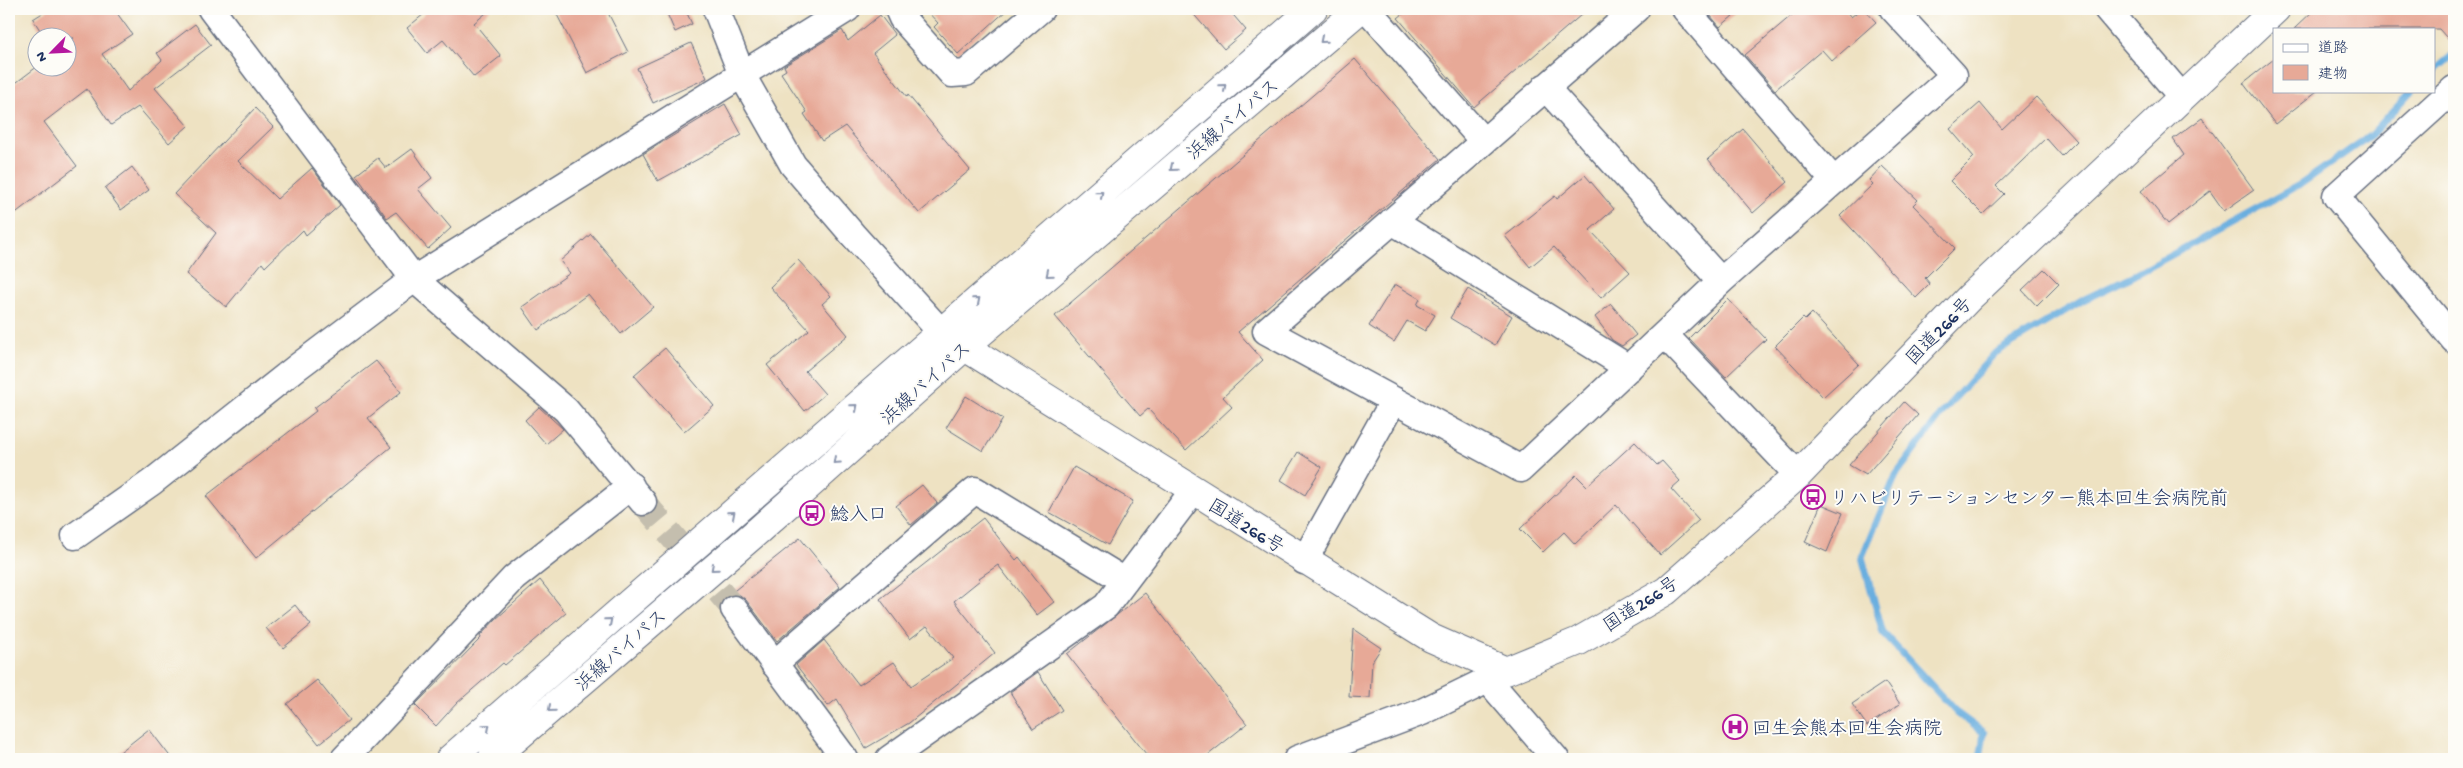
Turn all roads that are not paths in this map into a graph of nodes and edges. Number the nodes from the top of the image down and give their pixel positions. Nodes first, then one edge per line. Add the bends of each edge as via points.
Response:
1 (211, 9) edge
2 (716, 9) edge
3 (846, 9) edge
4 (898, 9) edge
5 (1041, 9) edge
6 (1313, 9) edge
7 (1360, 9) edge
8 (1367, 9) edge
9 (1636, 9) edge
10 (1685, 9) edge
11 (1893, 9) edge
12 (2107, 9) edge
13 (2276, 9) edge
14 (742, 75) junction
15 (1545, 87) junction
16 (2454, 89) edge
17 (2182, 97) junction
18 (1483, 141) junction
19 (1834, 181) junction
20 (1392, 221) junction
21 (414, 279) junction
22 (1721, 281) junction
23 (941, 332) junction
24 (1665, 335) junction
25 (2454, 340) edge
26 (964, 347) junction
27 (1629, 368) junction
28 (1394, 400) junction
29 (1798, 475) junction
30 (1193, 491) junction
31 (75, 536) dead end
32 (1304, 561) junction
33 (1125, 581) junction
34 (734, 609) tunnel mouth
35 (774, 664) junction
36 (1497, 676) junction
37 (344, 759) edge
38 (450, 759) edge
39 (492, 759) edge
40 (845, 759) edge
41 (889, 759) edge
42 (1297, 759) edge
43 (1556, 759) edge

1 - 21 street
2 - 14 street
3 - 14 street
4 - 5 street via 902,18 952,74 966,73
23 -> 6 highway, 浜線バイパス
7 -> 26 highway, 浜線バイパス
8 - 18 street
9 - 15 street
10 - 19 street
11 - 19 street via 1954,75
12 - 17 street
13 - 17 highway, 国道266号
14 - 21 street
14 - 23 street via 793,165
15 - 18 street
15 - 22 street
16 - 25 street via 2336,196
17 - 29 highway, 国道266号 via 1970,297
18 - 20 street
19 - 22 street
20 - 27 street
20 - 28 street via 1266,331
21 - 31 street via 152,482
21 - 37 street via 566,410 637,494 514,578
22 - 24 street
23 - 26 highway, 国道266号
38 -> 23 highway, 浜線バイパス
24 - 27 street
24 - 29 street
26 - 30 highway, 国道266号
26 -> 39 highway, 浜線バイパス via 753,535
27 - 28 street via 1521,469
28 - 32 street
29 - 36 highway, 国道266号 via 1666,591 1579,641
30 - 32 highway, 国道266号
30 - 33 street
32 - 36 highway, 国道266号
33 - 35 street via 975,490
33 - 41 street via 1106,606
34 - 35 street
35 - 40 street
36 - 42 street via 1422,712
36 - 43 street

